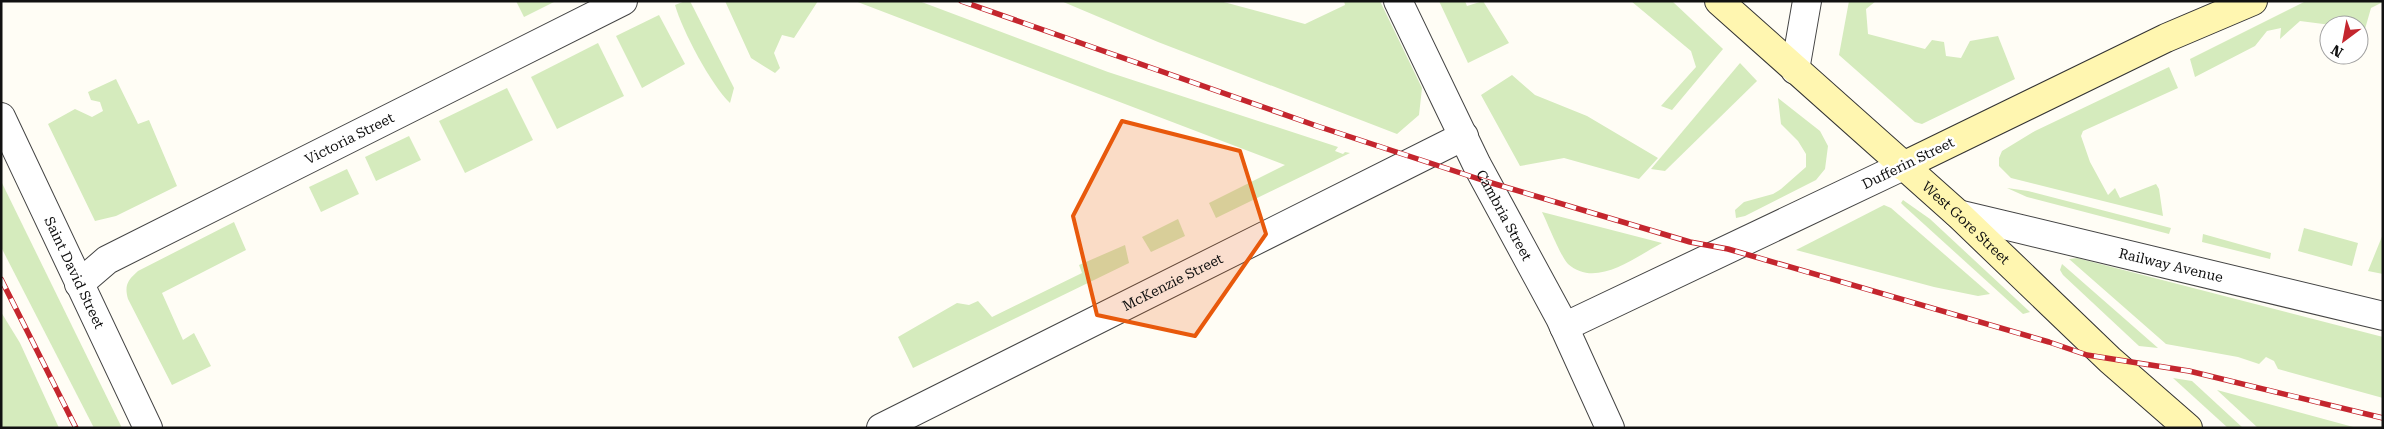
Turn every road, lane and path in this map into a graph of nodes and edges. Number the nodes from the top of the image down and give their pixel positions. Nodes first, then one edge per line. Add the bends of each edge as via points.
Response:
1 (623, 1) edge
2 (1398, 1) edge
3 (1719, 1) edge
4 (1807, 1) edge
5 (2253, 1) edge
6 (1795, 70) junction
7 (1, 117) edge
8 (1464, 136) junction
9 (1904, 166) junction
10 (1958, 214) junction
11 (79, 284) junction
12 (2383, 316) edge
13 (1564, 327) junction
14 (148, 428) edge
15 (881, 428) edge
16 (1610, 428) edge
17 (2188, 428) edge

1 - 11 street, Victoria Street via 107,260
2 - 8 street, Cambria Street
3 - 6 street, West Gore Street
4 - 6 street
5 - 9 street, Dufferin Street via 2166,38
6 - 9 street, West Gore Street
7 - 11 street, Saint David Street
8 - 13 street, Cambria Street
8 - 15 street, McKenzie Street
9 - 10 street, West Gore Street
9 - 13 street, Dufferin Street
10 - 12 street, Railway Avenue
10 - 17 street, West Gore Street via 2110,360
11 - 14 street, Saint David Street
13 - 16 street, Cambria Street

